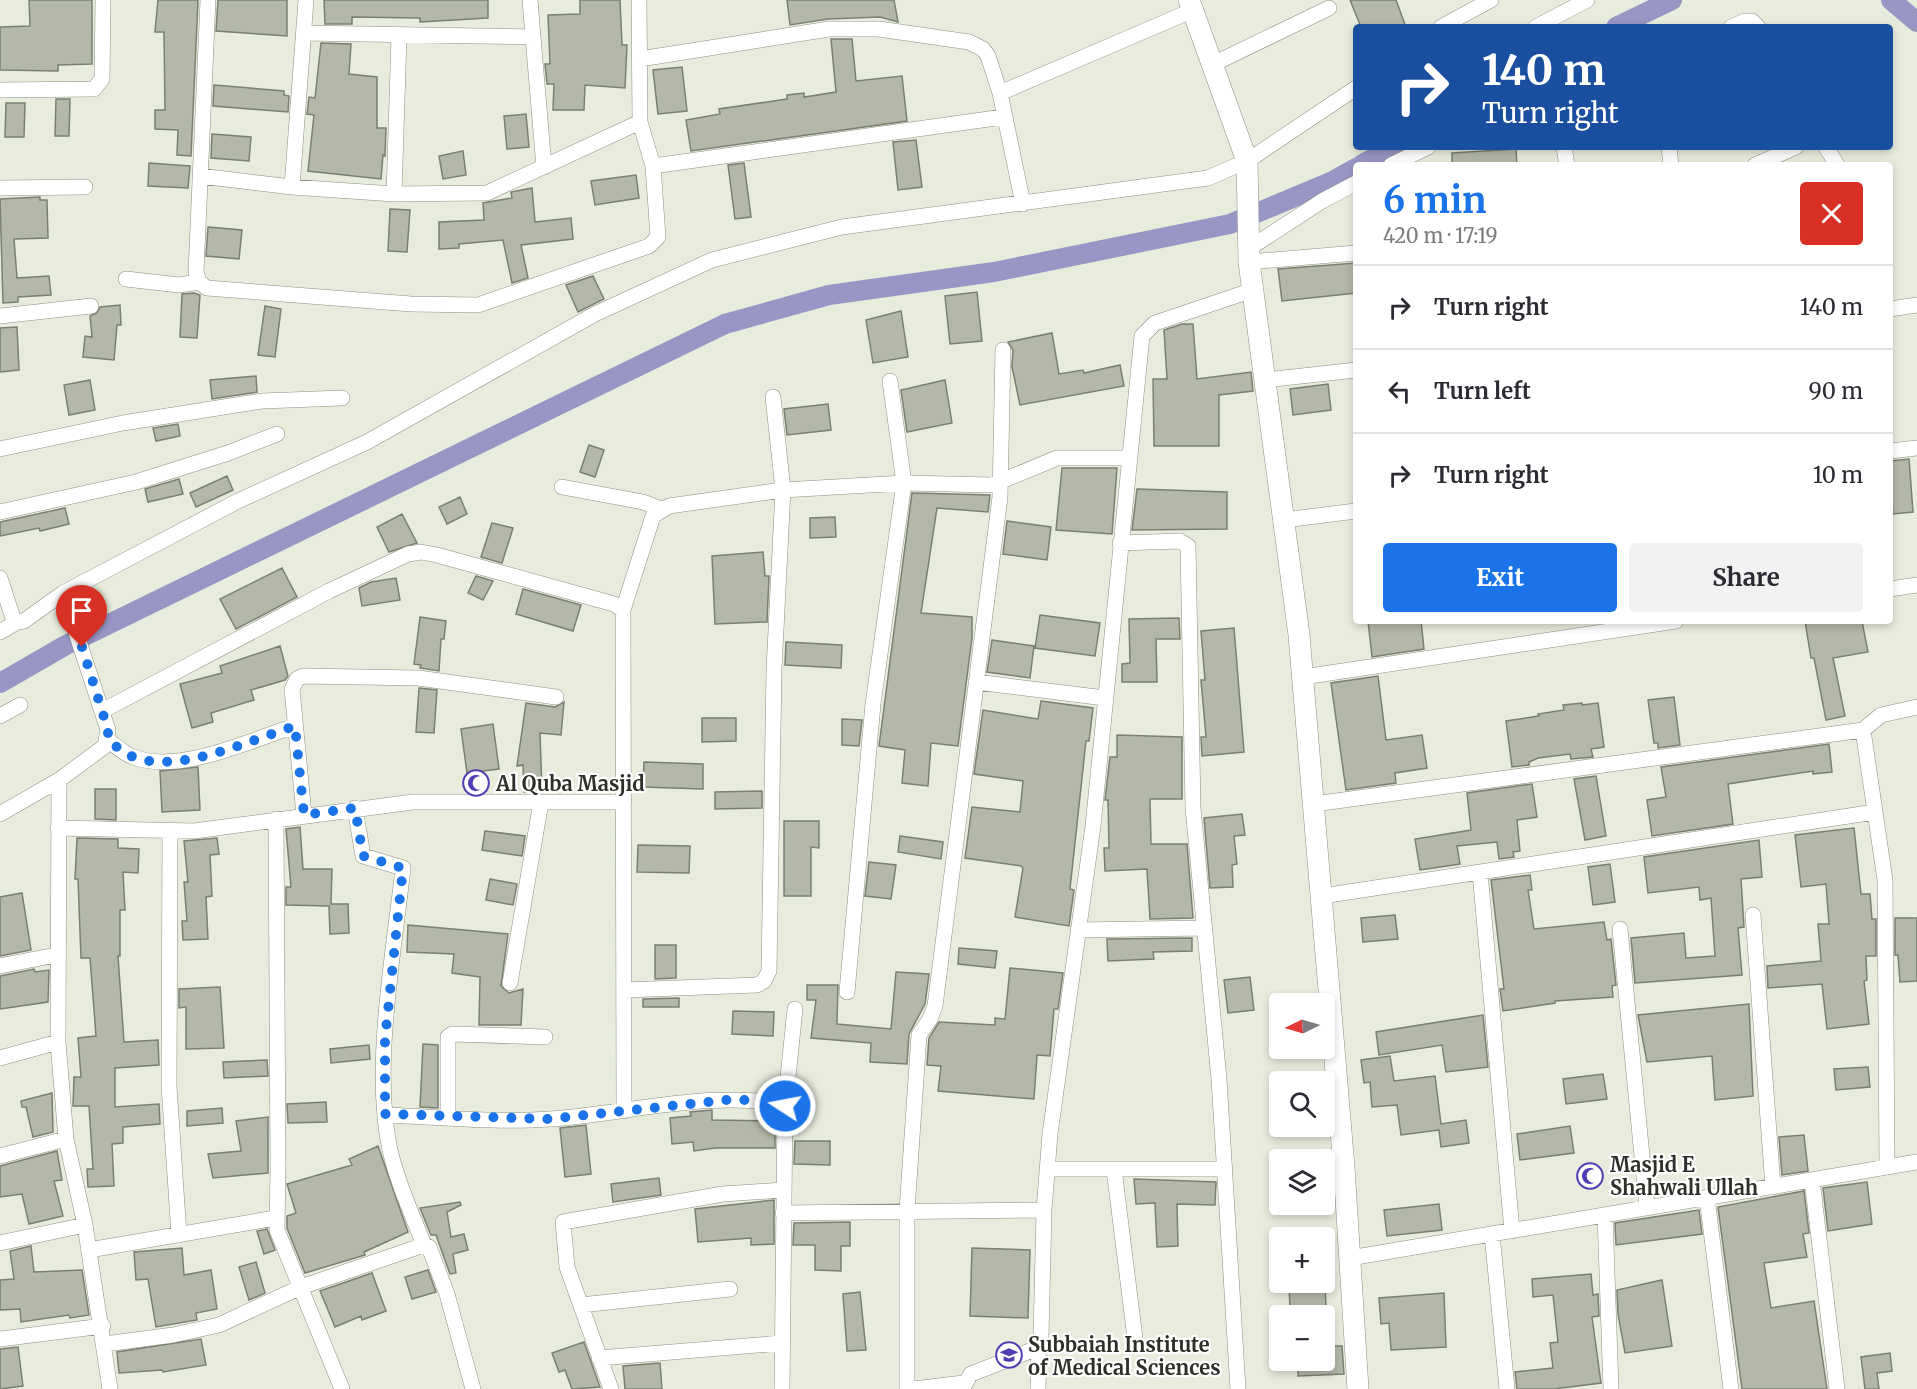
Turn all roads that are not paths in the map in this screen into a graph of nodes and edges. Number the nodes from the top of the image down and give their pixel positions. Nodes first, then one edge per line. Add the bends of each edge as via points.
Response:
1 (103, 0) edge
2 (207, 0) edge
3 (306, 0) edge
4 (530, 0) edge
5 (639, 0) edge
6 (1491, 0) edge
7 (1587, 0) edge
8 (1190, 6) edge
9 (1329, 8) dead end
10 (1447, 24) edge
11 (1542, 24) edge
12 (1738, 24) edge
13 (1755, 24) edge
14 (304, 33) junction
15 (399, 36) junction
16 (533, 37) junction
17 (640, 59) junction
18 (1211, 65) junction
19 (0, 90) edge
20 (1353, 90) edge
21 (1000, 93) junction
22 (1003, 117) junction
23 (640, 122) junction
24 (1422, 150) edge
25 (1789, 150) edge
26 (1247, 161) junction
27 (1397, 162) edge
28 (1762, 162) edge
29 (653, 166) junction
30 (544, 167) junction
31 (200, 176) junction
32 (1353, 185) edge
33 (292, 187) junction
34 (0, 188) edge
35 (85, 188) dead end
36 (394, 194) junction
37 (1023, 204) junction
38 (1249, 249) junction
39 (1353, 253) edge
40 (126, 279) dead end
41 (199, 282) junction
42 (1253, 290) junction
43 (1917, 305) edge
44 (92, 306) dead end
45 (1893, 309) edge
46 (0, 316) edge
47 (1003, 350) dead end
48 (1353, 370) edge
49 (1265, 380) junction
50 (890, 381) dead end
51 (773, 397) dead end
52 (342, 398) dead end
53 (277, 434) dead end
54 (1917, 448) edge
55 (0, 449) edge
56 (1893, 451) edge
57 (1129, 458) junction
58 (904, 483) junction
59 (1001, 483) junction
60 (562, 487) dead end
61 (783, 490) junction
62 (661, 509) junction
63 (1353, 511) edge
64 (0, 512) edge
65 (1284, 520) junction
66 (1120, 543) junction
67 (1, 584) edge
68 (1917, 585) edge
69 (1893, 589) edge
70 (63, 593) junction
71 (623, 610) junction
72 (17, 622) junction
73 (1656, 624) edge
74 (0, 632) edge
75 (1303, 676) junction
76 (976, 682) junction
77 (556, 697) dead end
78 (1105, 698) junction
79 (21, 705) dead end
80 (1917, 707) edge
81 (102, 711) junction
82 (0, 716) edge
83 (295, 726) junction
84 (1863, 730) junction
85 (108, 740) junction
86 (59, 780) junction
87 (541, 802) junction
88 (624, 802) junction
89 (1314, 804) junction
90 (355, 808) junction
91 (1875, 812) junction
92 (0, 814) edge
93 (304, 815) junction
94 (276, 819) junction
95 (58, 828) junction
96 (170, 832) junction
97 (1480, 872) junction
98 (1322, 896) junction
99 (1753, 915) dead end
100 (1203, 928) junction
101 (1620, 929) dead end
102 (1078, 930) junction
103 (56, 955) junction
104 (0, 966) edge
105 (510, 983) dead end
106 (624, 990) junction
107 (847, 992) dead end
108 (795, 1009) dead end
109 (545, 1037) dead end
110 (58, 1042) junction
111 (0, 1058) edge
112 (785, 1106) junction
113 (624, 1111) junction
114 (385, 1114) junction
115 (448, 1118) junction
116 (66, 1139) junction
117 (0, 1156) edge
118 (1917, 1162) edge
119 (1887, 1167) junction
120 (1048, 1169) junction
121 (1114, 1169) junction
122 (1225, 1169) junction
123 (1917, 1169) edge
124 (1812, 1180) junction
125 (1773, 1187) junction
126 (783, 1190) junction
127 (1707, 1198) junction
128 (1647, 1208) junction
129 (1044, 1209) junction
130 (907, 1210) junction
131 (783, 1213) junction
132 (1605, 1215) junction
133 (275, 1218) junction
134 (85, 1225) junction
135 (1512, 1231) junction
136 (179, 1234) junction
137 (1492, 1234) junction
138 (0, 1243) edge
139 (424, 1245) junction
140 (89, 1250) junction
141 (1350, 1258) junction
142 (301, 1287) junction
143 (730, 1289) dead end
144 (580, 1305) junction
145 (102, 1326) junction
146 (0, 1339) edge
147 (782, 1343) junction
148 (105, 1344) junction
149 (1039, 1344) junction
150 (1136, 1346) dead end
151 (599, 1358) junction
152 (963, 1386) edge
153 (110, 1389) edge
154 (342, 1389) edge
155 (473, 1389) edge
156 (611, 1389) edge
157 (782, 1389) edge
158 (907, 1389) edge
159 (912, 1389) edge
160 (1038, 1389) edge
161 (1238, 1389) edge
162 (1358, 1389) edge
163 (1507, 1389) edge
164 (1611, 1389) edge
165 (1731, 1389) edge
166 (1838, 1389) edge

1 - 19 street via 102,80 98,86
2 - 31 street
3 - 14 street
4 - 16 street
5 - 17 street
6 - 10 street
7 - 11 street
8 - 18 street
8 - 21 street
9 - 18 street
12 - 13 street
14 - 15 street
14 - 33 street
15 - 16 street
15 - 36 street
16 - 30 street
17 - 21 street via 829,29 879,29 969,42 988,56
17 - 23 street
18 - 26 street
20 - 26 street
21 - 22 street
22 - 29 street
22 - 37 street
23 - 29 street
23 - 30 street
24 - 27 street
25 - 28 street
26 - 37 street via 1208,178
26 - 38 street
29 - 41 street via 658,237 649,246 478,305 411,304 207,288
30 - 36 street via 487,193
31 - 33 street
31 - 41 street via 196,272
32 - 38 street
33 - 36 street
34 - 35 street
37 - 70 street via 842,227 712,260 595,314 367,442 238,501
38 - 39 street
38 - 42 street
40 - 41 street via 169,285
42 - 49 street
42 - 57 street via 1147,328 1142,336
43 - 45 street
44 - 46 street
47 - 59 street
48 - 49 street
49 - 65 street
50 - 58 street
51 - 61 street
52 - 55 street via 262,401 123,423
53 - 64 street via 136,482
54 - 56 street
57 - 59 street via 1057,458
57 - 66 street
58 - 59 street
58 - 61 street
58 - 107 street via 873,704
59 - 76 street
60 - 62 street
61 - 62 street
61 - 106 street via 774,670 768,971 764,981 757,985
62 - 71 street via 653,516
63 - 65 street
65 - 75 street
66 - 78 street
66 - 100 street via 1180,541 1188,546 1192,808
67 - 72 street
68 - 69 street
70 - 72 street
70 - 81 street
71 - 81 street via 614,604 437,555 408,554 329,591
71 - 88 street
72 - 74 street
73 - 75 street
75 - 89 street
76 - 78 street
76 - 130 street via 935,1006 919,1035
77 - 83 street via 418,678 303,676 292,689
78 - 102 street
79 - 82 street
80 - 84 street via 1881,715
81 - 85 street
83 - 85 street via 204,757 170,761 130,756
83 - 93 street
84 - 89 street
84 - 91 street
85 - 86 street
86 - 92 street
86 - 95 street
87 - 88 street
87 - 90 street via 413,802
87 - 105 street
88 - 106 street
89 - 98 street
90 - 93 street
90 - 114 street via 363,856 403,868 385,1039
91 - 97 street
91 - 119 street via 1885,880
93 - 94 street
94 - 96 street
94 - 133 street
95 - 96 street
95 - 103 street
96 - 136 street via 169,1086
97 - 98 street
97 - 135 street
98 - 141 street
99 - 125 street
100 - 102 street
100 - 122 street
101 - 128 street
102 - 120 street
103 - 104 street
103 - 110 street
106 - 113 street
108 - 112 street
109 - 115 street via 448,1037
110 - 111 street
110 - 116 street
112 - 113 street via 765,1100 727,1100
112 - 126 street
113 - 115 street via 549,1119
114 - 115 street
114 - 139 street via 390,1150
116 - 117 street
116 - 134 street
118 - 119 street
118 - 123 street
119 - 124 street
120 - 121 street
120 - 129 street
121 - 122 street
121 - 150 street
122 - 161 street
124 - 125 street
124 - 166 street
125 - 127 street
126 - 131 street
126 - 144 street via 723,1194 563,1222 567,1267
127 - 128 street
127 - 165 street
128 - 132 street
129 - 130 street
129 - 149 street
130 - 131 street
130 - 158 street
131 - 147 street
132 - 135 street
132 - 164 street
133 - 136 street
133 - 142 street via 291,1270
134 - 138 street
134 - 140 street
135 - 137 street
136 - 140 street
137 - 141 street
137 - 163 street
139 - 142 street
139 - 155 street via 429,1247 447,1294
140 - 145 street
141 - 162 street
142 - 148 street via 219,1325
142 - 154 street
143 - 144 street
144 - 151 street
145 - 146 street
145 - 148 street
147 - 151 street
147 - 157 street
148 - 153 street
149 - 152 street via 971,1374
149 - 160 street
151 - 156 street
152 - 159 street

